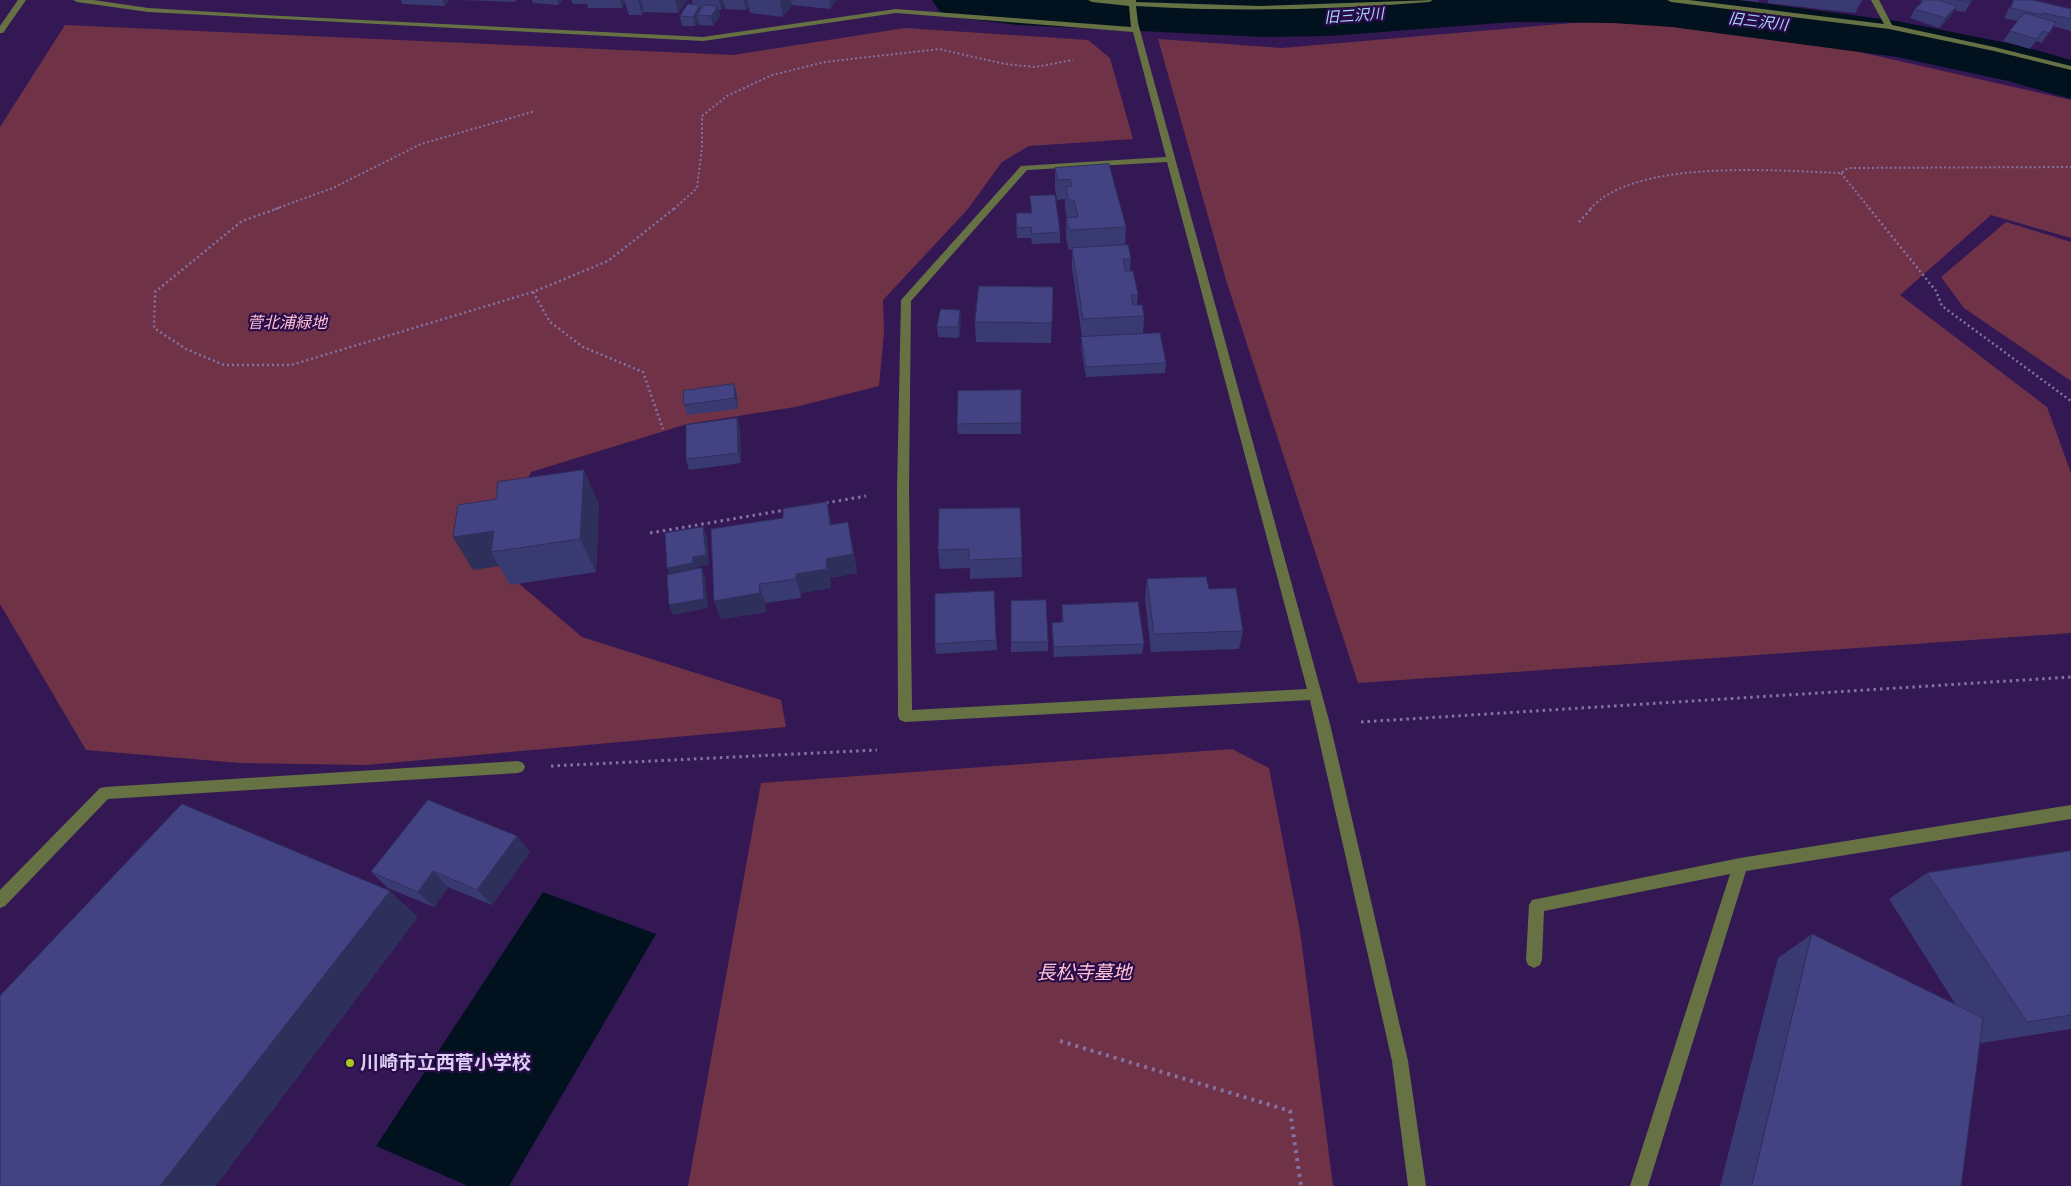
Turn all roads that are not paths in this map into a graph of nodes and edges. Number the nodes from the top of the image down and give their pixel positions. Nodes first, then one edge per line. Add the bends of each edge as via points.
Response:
1 (22, 0) edge
2 (77, 0) edge
3 (1092, 0) edge
4 (1429, 0) edge
5 (1674, 0) edge
6 (1875, 0) edge
7 (1132, 2) edge
8 (1136, 27) junction
9 (1889, 27) junction
10 (0, 31) edge
11 (2071, 68) edge
12 (1169, 159) junction
13 (1314, 694) junction
14 (518, 767) road end
15 (2071, 812) edge
16 (1740, 865) junction
17 (0, 902) edge
18 (1534, 960) dead end
19 (1417, 1186) edge
20 (1639, 1186) edge

1 - 10 street
2 - 8 street via 148,10 253,17 703,39 896,11
3 - 7 street
4 - 7 street via 1318,9
5 - 9 street
6 - 9 street
7 - 8 street
8 - 12 street
9 - 11 street
12 - 13 street
12 - 13 street via 1024,168 906,300 903,490 905,716
13 - 19 street via 1400,1061
14 - 17 street via 105,793
15 - 16 street
16 - 18 street via 1537,905
16 - 20 street

